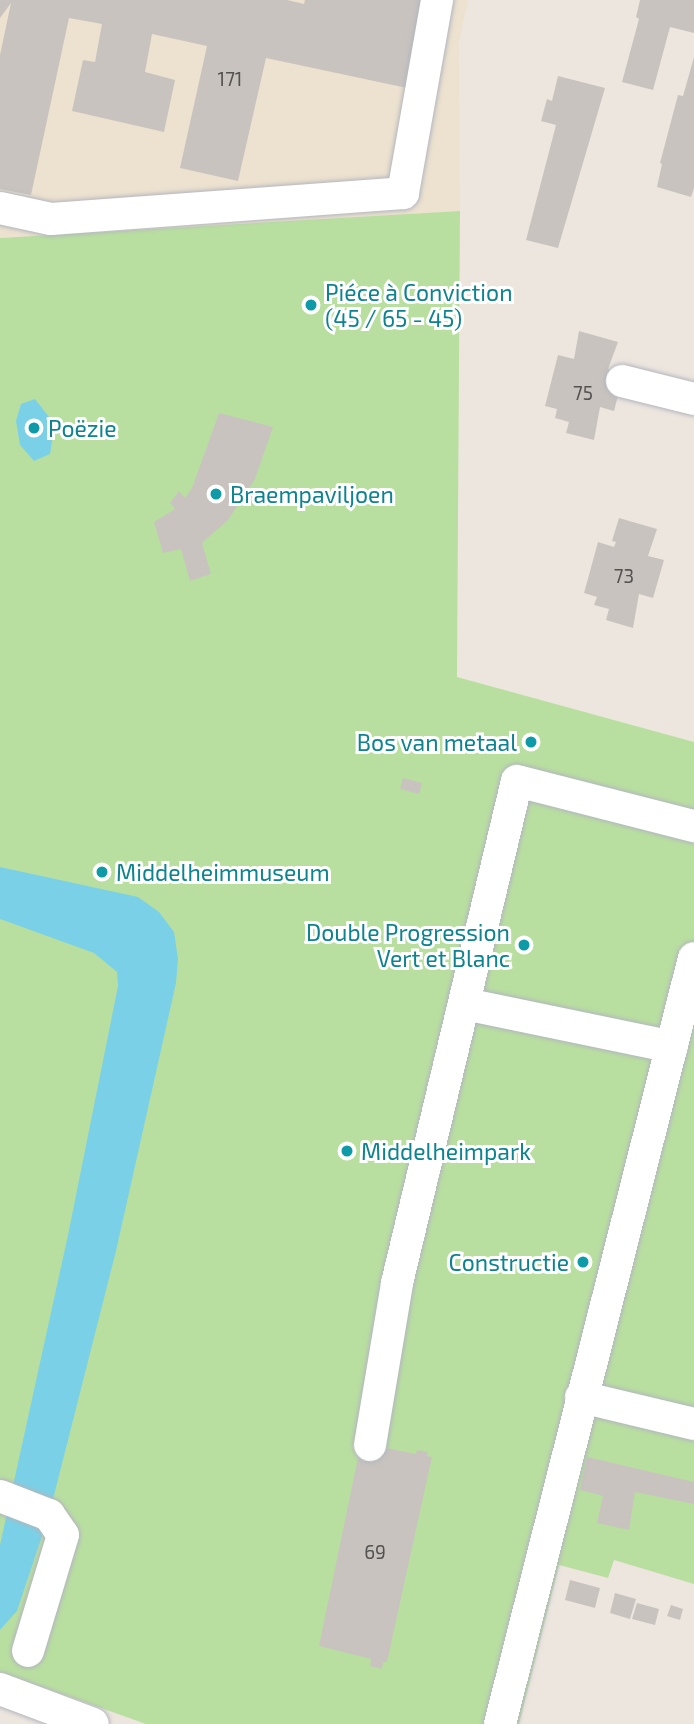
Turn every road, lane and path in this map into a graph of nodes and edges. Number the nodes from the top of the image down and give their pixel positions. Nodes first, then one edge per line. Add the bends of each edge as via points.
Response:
1 (437, 0) edge
2 (0, 208) edge
3 (622, 381) dead end
4 (694, 399) edge
5 (694, 826) edge
6 (694, 958) edge
7 (465, 1004) junction
8 (672, 1047) junction
9 (581, 1397) junction
10 (694, 1423) edge
11 (370, 1445) dead end
12 (5, 1497) edge
13 (7, 1691) edge
14 (93, 1724) edge
15 (500, 1724) edge

1 - 2 street via 403,193 51,219
3 - 4 street
5 - 7 street via 517,781
6 - 8 street
7 - 8 street
7 - 11 street via 397,1283
8 - 9 street
9 - 10 street
9 - 15 street
12 - 13 street via 49,1515 63,1535 27,1654
13 - 14 street

